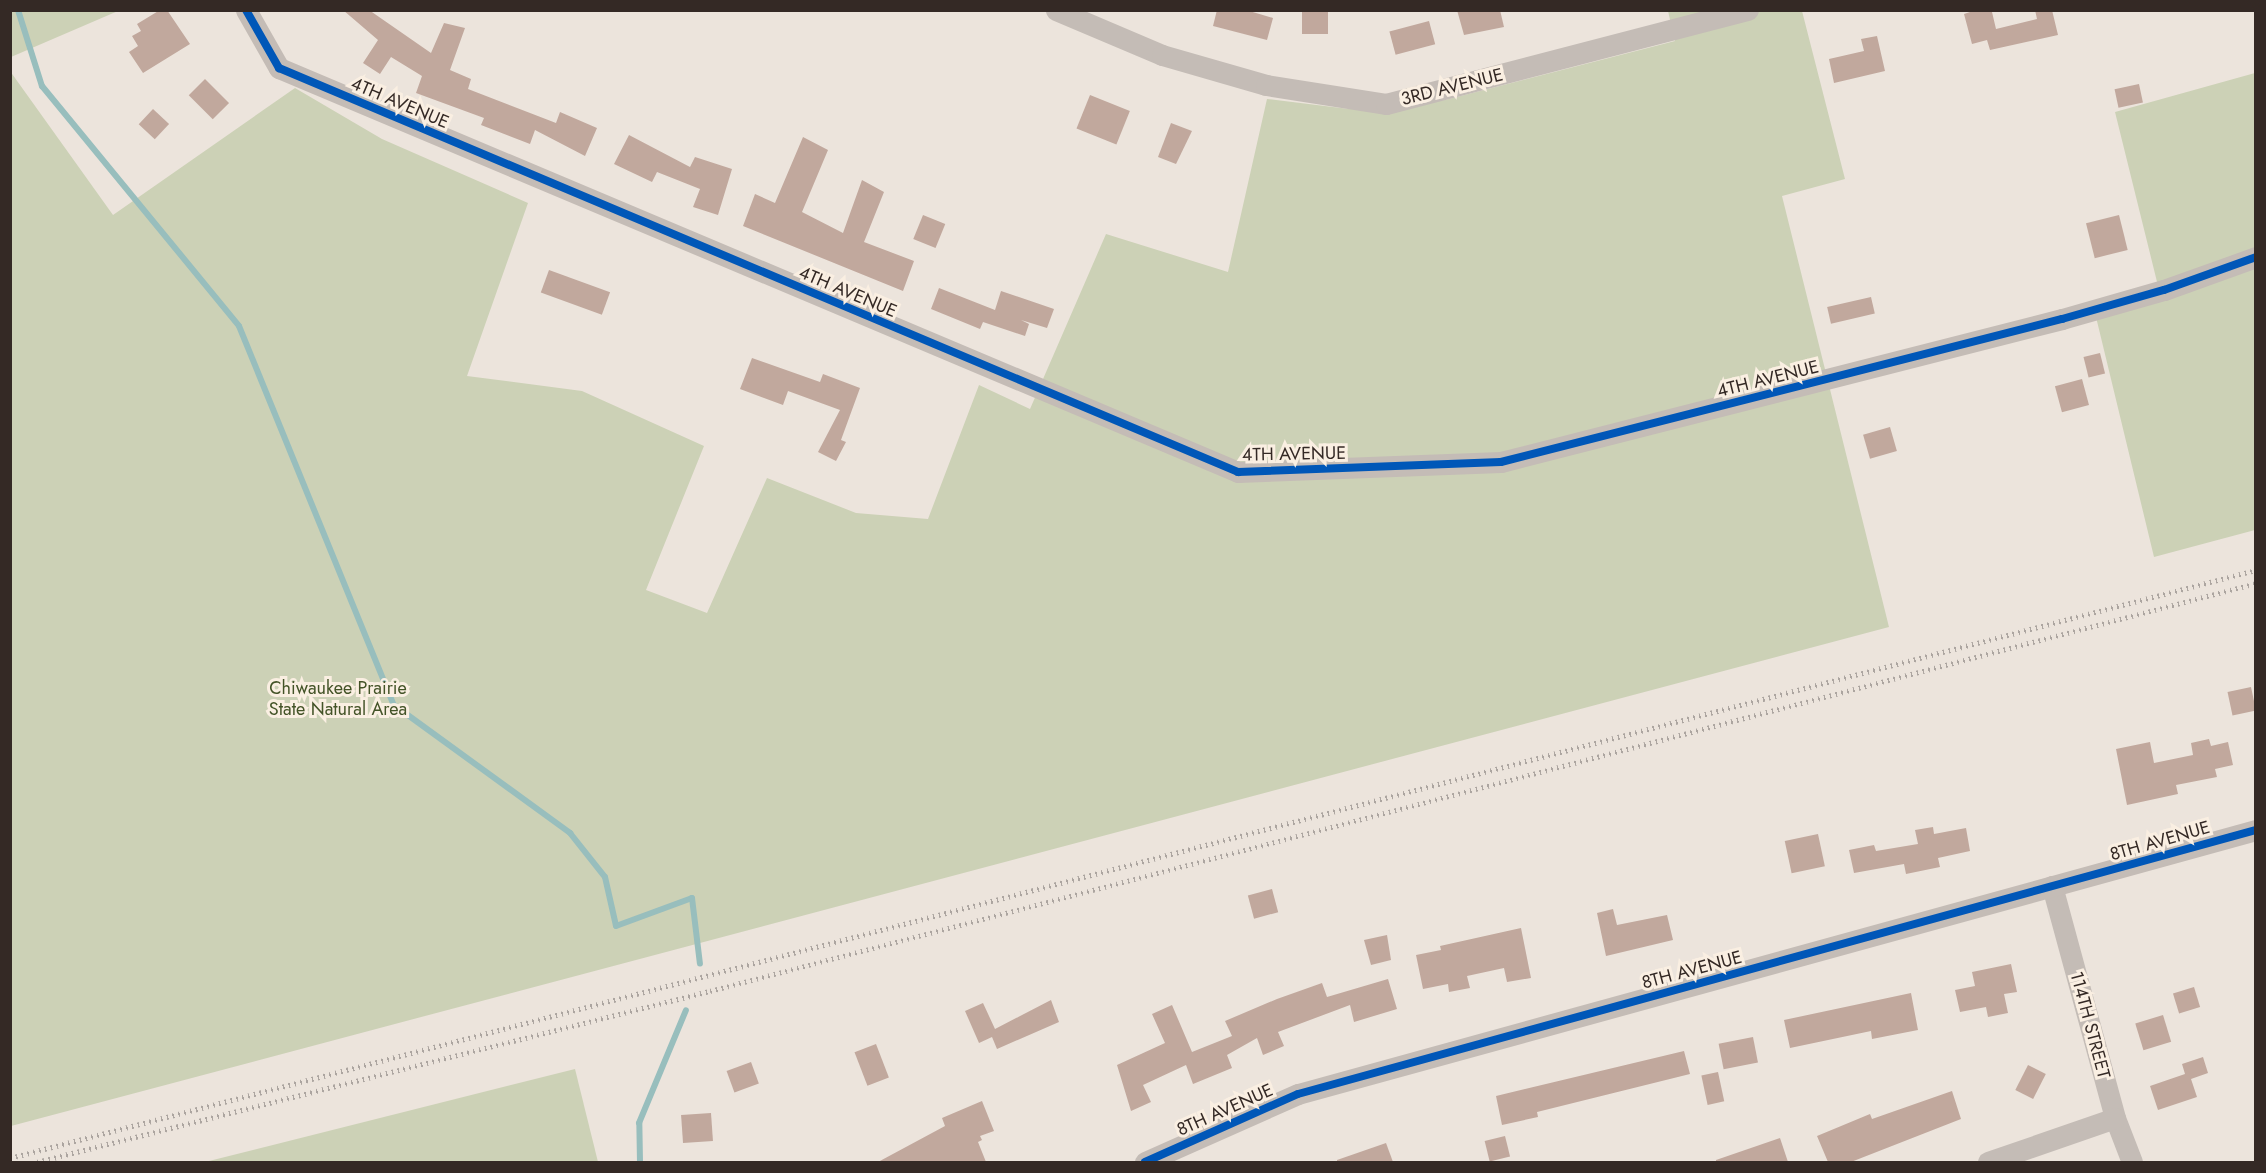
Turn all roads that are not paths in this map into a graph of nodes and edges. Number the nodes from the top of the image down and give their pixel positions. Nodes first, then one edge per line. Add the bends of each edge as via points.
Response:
1 (246, 10) edge
2 (1056, 10) edge
3 (1748, 10) edge
4 (2256, 257) edge
5 (2256, 830) edge
6 (2052, 886) junction
7 (2115, 1118) junction
8 (1145, 1162) edge
9 (1988, 1162) edge
10 (2132, 1162) edge

1 - 4 street, 4TH AVENUE via 279,68 1238,472 1501,462 2062,319 2164,290
2 - 3 street, 3RD AVENUE via 1162,55 1266,85 1386,104
5 - 6 street, 8TH AVENUE
6 - 7 street, 114TH STREET
6 - 8 street, 8TH AVENUE via 1298,1094
7 - 9 street
7 - 10 street, 114TH STREET

